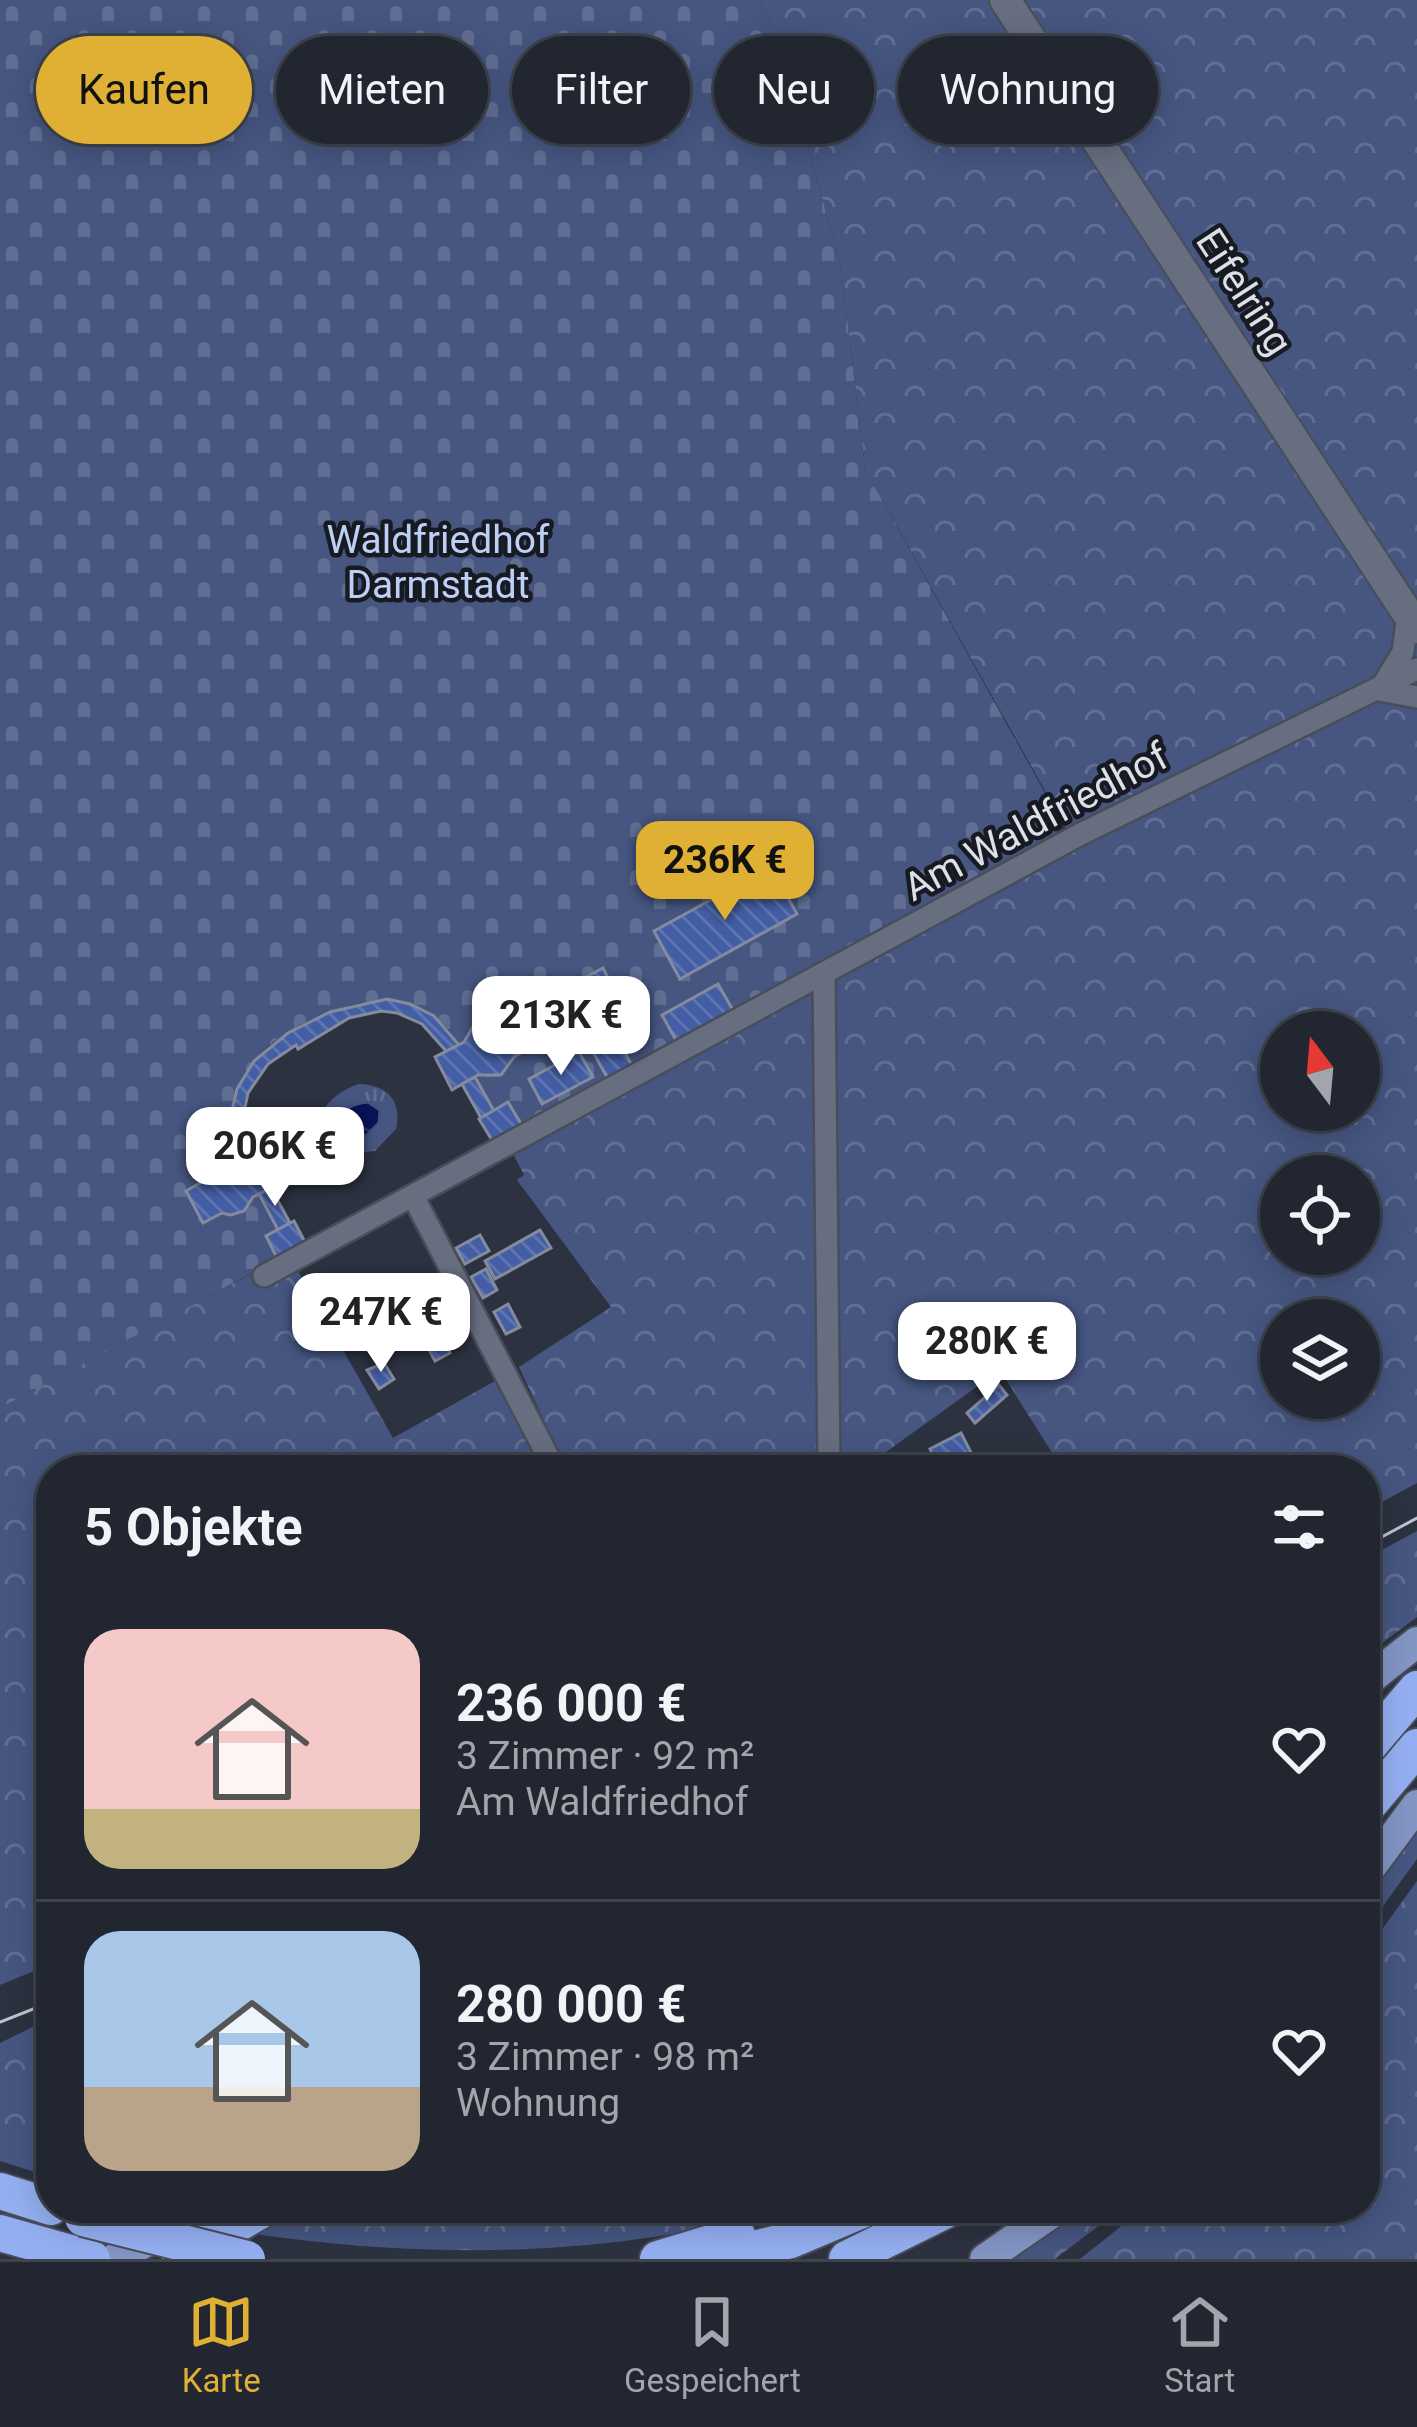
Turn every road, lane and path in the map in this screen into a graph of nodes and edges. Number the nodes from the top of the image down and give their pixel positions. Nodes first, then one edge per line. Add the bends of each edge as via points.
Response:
1 (1005, 0) edge
2 (1412, 621) edge
3 (1417, 669) edge
4 (1379, 690) junction
5 (1417, 697) edge
6 (824, 975) junction
7 (413, 1196) junction
8 (265, 1276) dead end
9 (547, 1455) edge
10 (829, 1455) edge
11 (1417, 1642) edge
12 (1380, 1671) edge
13 (1417, 1689) edge
14 (1380, 1732) edge
15 (1417, 1747) edge
16 (1380, 1791) edge
17 (1417, 1805) edge
18 (1380, 1855) edge
19 (0, 2191) edge
20 (36, 2203) edge
21 (108, 2223) edge
22 (181, 2223) edge
23 (239, 2223) edge
24 (773, 2223) edge
25 (831, 2223) edge
26 (920, 2223) edge
27 (1037, 2223) edge
28 (0, 2233) edge
29 (92, 2259) edge
30 (114, 2259) edge
31 (176, 2259) edge
32 (247, 2259) edge
33 (658, 2259) edge
34 (714, 2259) edge
35 (847, 2259) edge
36 (985, 2259) edge

1 - 2 main road, Eifelring
2 - 4 street
3 - 4 street, Am Waldfriedhof
4 - 5 street
4 - 6 street, Am Waldfriedhof via 1079,835
6 - 7 street, Am Waldfriedhof
6 - 10 street
7 - 8 street, Am Waldfriedhof
7 - 9 street
11 - 12 main road
13 - 14 highway
15 - 16 highway
17 - 18 main road
19 - 20 highway
21 - 32 highway, bridge
22 - 30 main road
23 - 31 highway
24 - 33 highway
25 - 34 highway
26 - 35 highway
27 - 36 main road
28 - 29 highway

